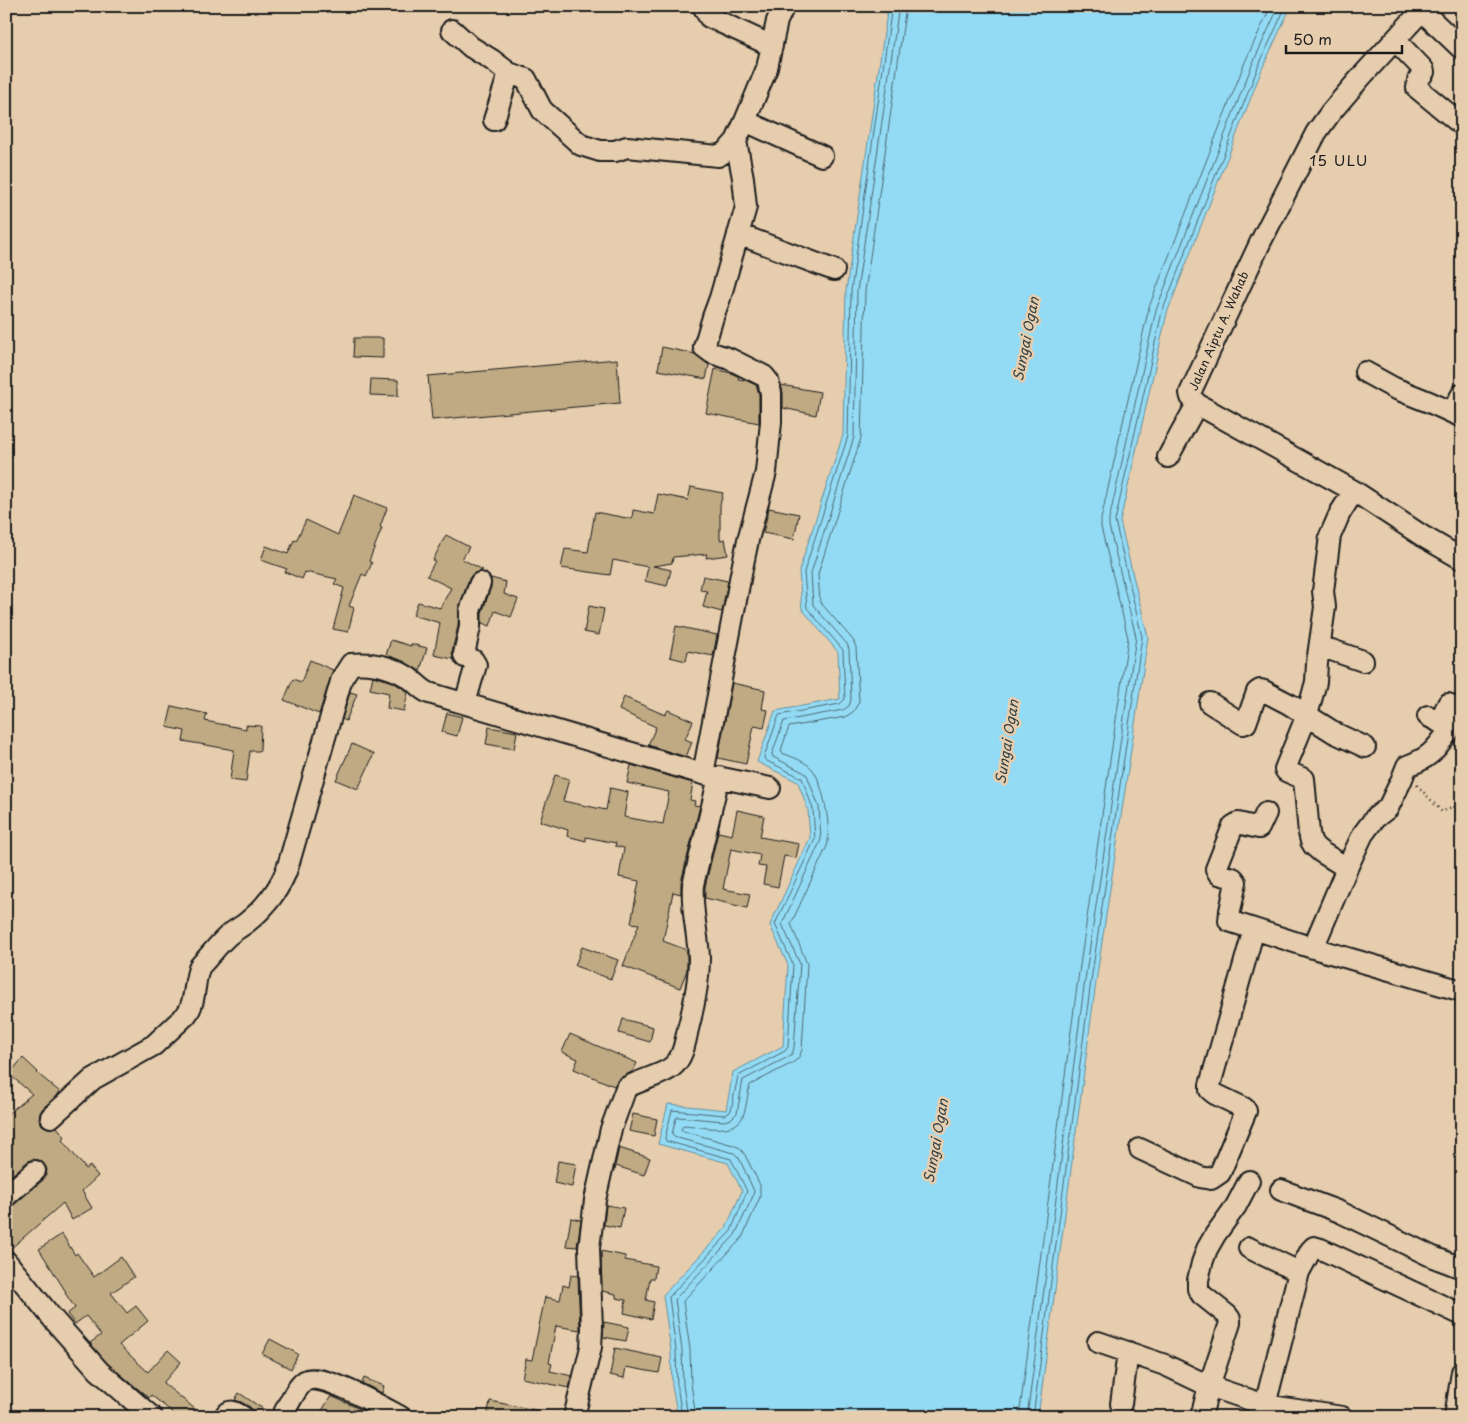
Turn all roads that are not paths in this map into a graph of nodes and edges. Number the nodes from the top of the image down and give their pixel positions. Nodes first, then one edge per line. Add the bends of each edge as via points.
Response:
1 (703, 6) edge
2 (784, 6) edge
3 (1424, 9) edge
4 (452, 30) dead end
5 (1395, 40) junction
6 (772, 46) junction
7 (1462, 49) edge
8 (509, 74) junction
9 (494, 120) dead end
10 (745, 121) junction
11 (1462, 125) edge
12 (736, 140) junction
13 (822, 156) dead end
14 (738, 234) junction
15 (834, 270) dead end
16 (1365, 372) dead end
17 (1197, 404) junction
18 (1458, 408) edge
19 (1168, 457) dead end
20 (1354, 491) junction
21 (1462, 559) edge
22 (480, 583) dead end
23 (1320, 646) junction
24 (1363, 660) dead end
25 (465, 703) junction
26 (1210, 703) dead end
27 (1443, 709) edge
28 (1307, 715) junction
29 (1365, 747) dead end
30 (711, 775) junction
31 (770, 788) dead end
32 (1266, 813) dead end
33 (1347, 868) junction
34 (1254, 929) junction
35 (1313, 948) junction
36 (1462, 991) edge
37 (52, 1117) dead end
38 (1140, 1149) dead end
39 (35, 1171) dead end
40 (1249, 1181) dead end
41 (1281, 1190) dead end
42 (6, 1196) edge
43 (1248, 1248) dead end
44 (6, 1261) edge
45 (1462, 1268) edge
46 (1299, 1272) junction
47 (1462, 1315) edge
48 (1098, 1342) dead end
49 (1128, 1352) junction
50 (1462, 1372) edge
51 (1208, 1386) junction
52 (1121, 1404) dead end
53 (1263, 1411) edge
54 (152, 1417) edge
55 (224, 1417) edge
56 (243, 1417) edge
57 (282, 1417) edge
58 (401, 1417) edge
59 (574, 1417) edge
60 (1201, 1417) edge
61 (1342, 1417) edge
62 (1455, 1417) edge

1 - 6 street via 709,17
2 - 6 street
3 - 5 street, Jalan Aiptu A. Wahab
3 - 7 street
4 - 8 street
5 - 11 street via 1423,68 1417,88
5 - 17 street, Jalan Aiptu A. Wahab via 1312,138 1191,388 1191,397
6 - 10 street via 767,68
8 - 9 street
8 - 12 street via 526,79 542,110 581,145 600,151 626,147 718,156
10 - 12 street
10 - 13 street
12 - 14 street via 746,207
14 - 15 street
14 - 30 street via 704,347 764,376 772,393 771,422 766,472 741,574
16 - 18 street via 1394,388
17 - 19 street
17 - 20 street, Jalan Aiptu A. Wahab
20 - 21 street, Jalan Aiptu A. Wahab
20 - 23 street via 1330,536
22 - 25 street via 470,611 464,654 476,665
23 - 24 street
23 - 28 street via 1316,682
25 - 30 street
25 - 37 street via 429,693 412,680 385,667 366,663 349,666 342,678 288,866 275,892 200,966 186,1015 154,1045 93,1079
26 - 28 street via 1243,724 1260,690
27 - 33 street via 1449,731 1434,752 1407,766 1388,808 1363,834
28 - 29 street
28 - 33 street via 1284,768 1304,779 1309,833 1314,846
30 - 31 street
30 - 59 street via 693,885 699,957 697,994 679,1060 670,1069 628,1086 611,1129 594,1200 589,1248 591,1347
32 - 34 street via 1259,828 1238,823 1233,826 1216,870 1236,882 1229,921
33 - 35 street
34 - 35 street
34 - 38 street via 1210,1086 1214,1094 1246,1111 1220,1173 1211,1179 1200,1177
35 - 36 street
39 - 42 street
40 - 51 street via 1207,1249 1198,1280 1202,1295 1230,1319
41 - 45 street via 1340,1212
43 - 46 street
44 - 54 street via 99,1371
46 - 47 street via 1311,1250 1322,1249
46 - 53 street
48 - 49 street
49 - 51 street via 1165,1365
49 - 52 street
50 - 62 street
51 - 53 street
51 - 60 street
53 - 61 street
55 - 56 street via 232,1411
57 - 58 street via 301,1384 308,1379 318,1379 336,1384

